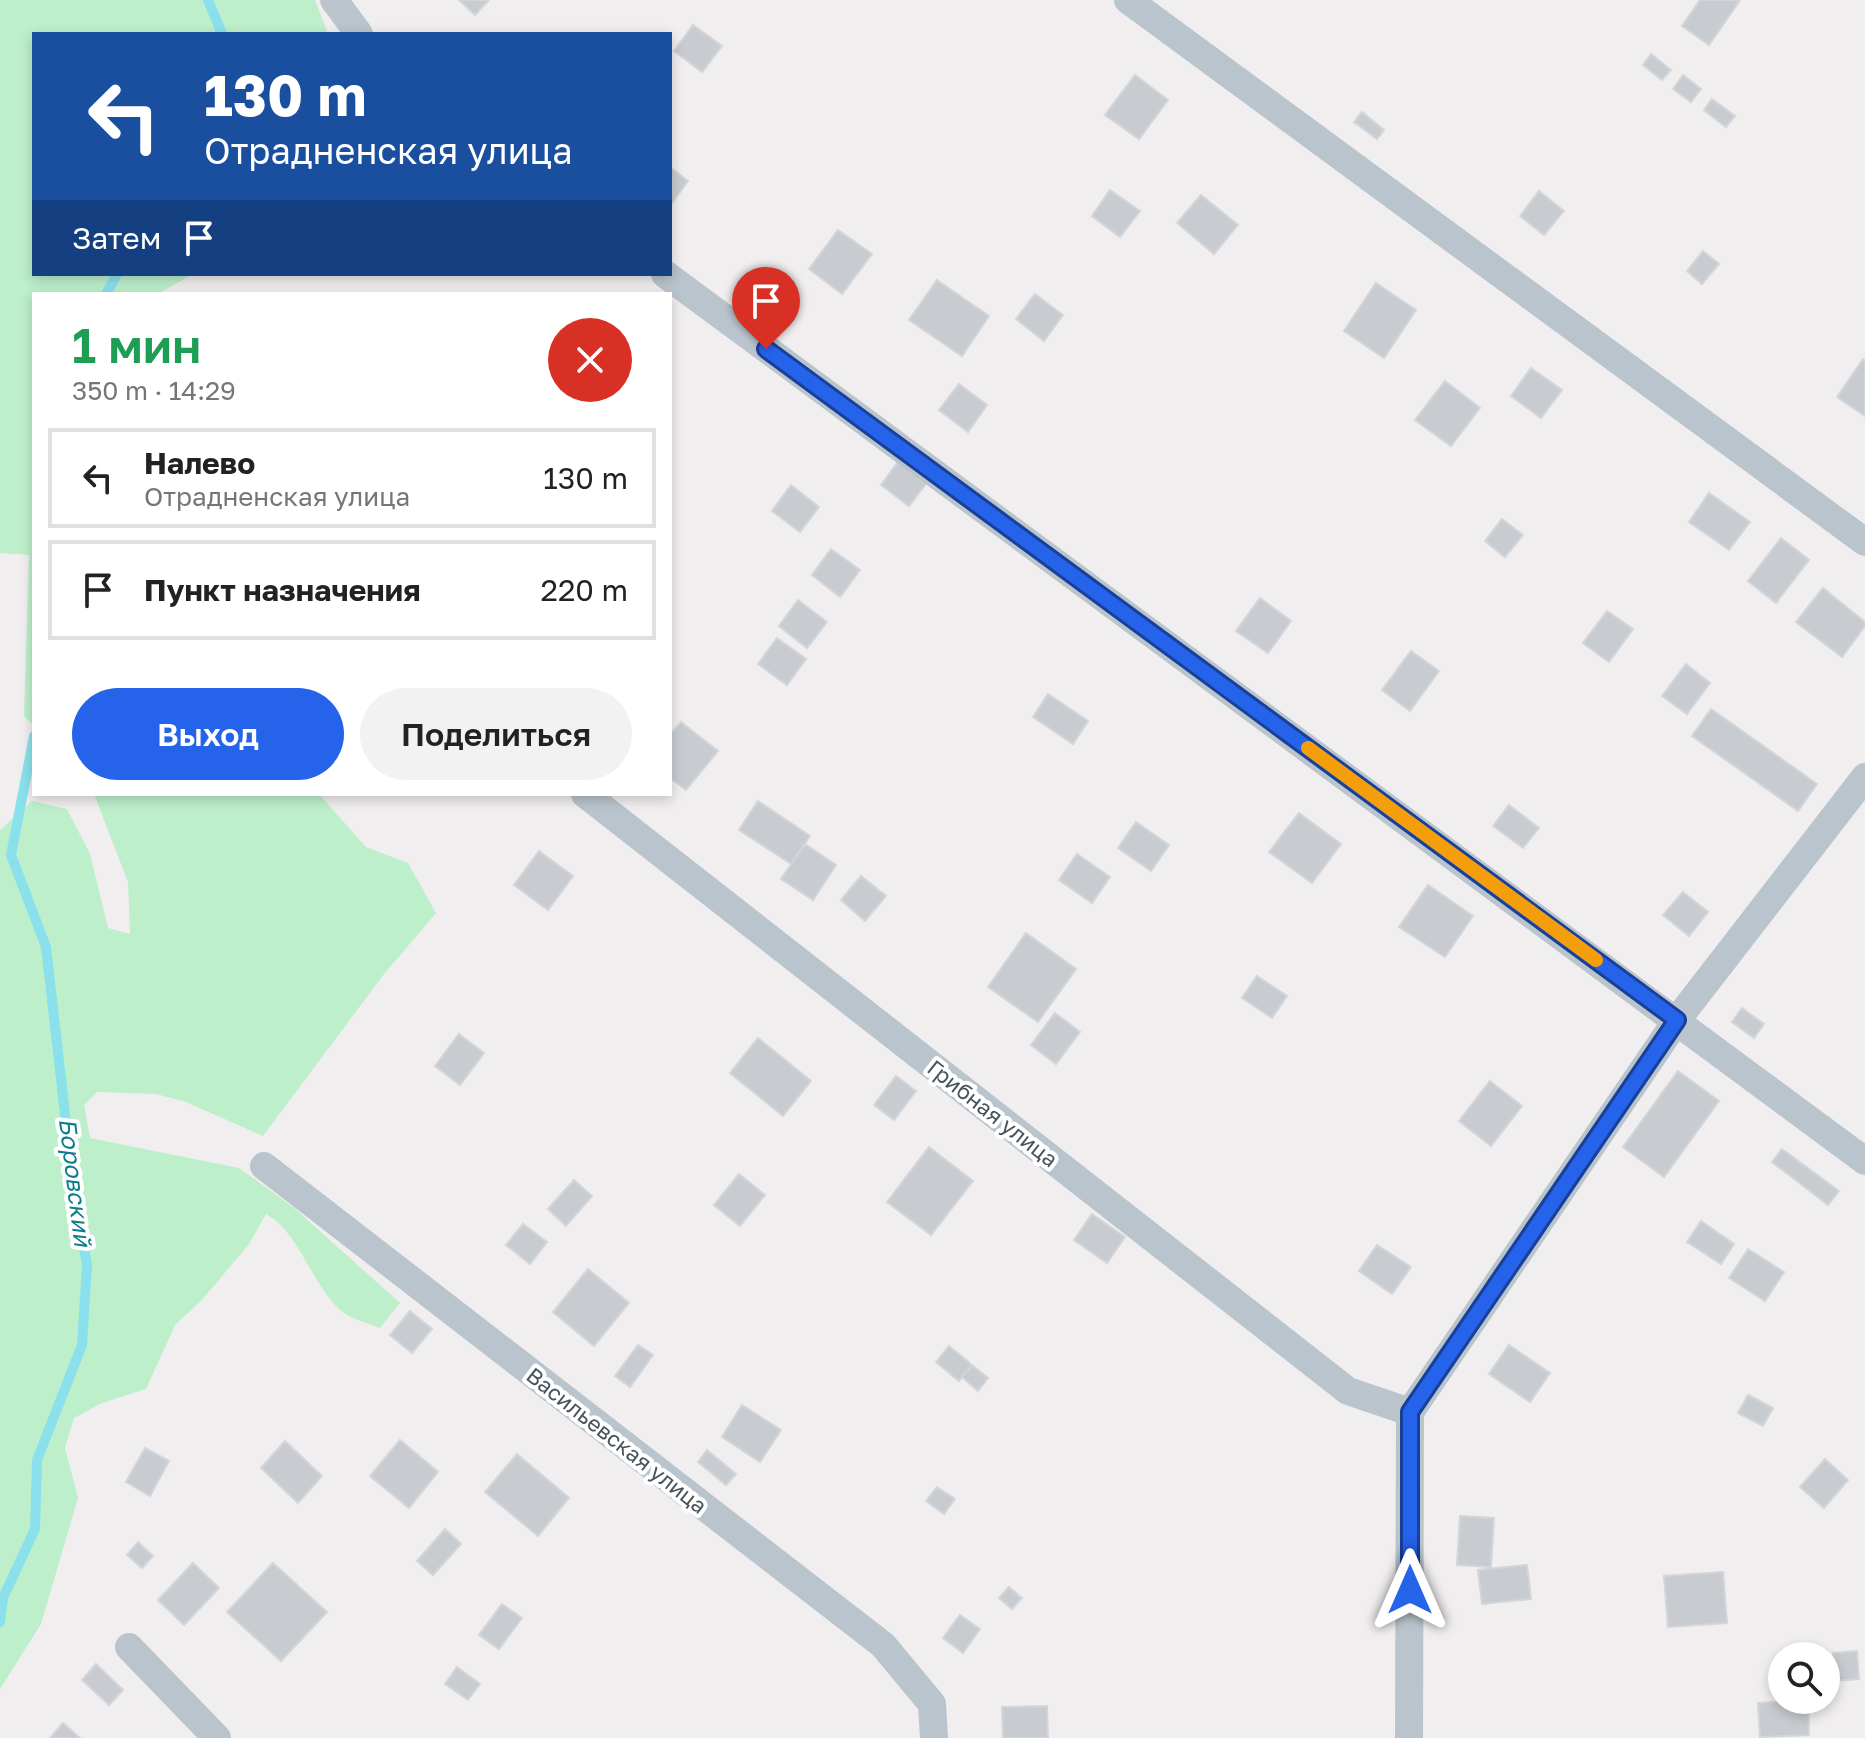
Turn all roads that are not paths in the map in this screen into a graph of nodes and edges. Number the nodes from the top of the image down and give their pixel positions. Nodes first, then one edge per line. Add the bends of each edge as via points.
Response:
1 (1128, 0) edge
2 (334, 1) edge
3 (357, 32) edge
4 (668, 276) edge
5 (1865, 542) edge
6 (1865, 777) edge
7 (588, 796) edge
8 (1677, 1020) junction
9 (1865, 1161) edge
10 (264, 1166) dead end
11 (1410, 1412) junction
12 (129, 1647) dead end
13 (217, 1738) edge
14 (934, 1738) edge
15 (1409, 1738) edge

1 - 5 street
2 - 3 street
4 - 8 street
6 - 8 street
7 - 11 street, Грибная улица via 1348,1391
8 - 9 street
8 - 11 street
10 - 14 street, Васильевская улица via 883,1645 932,1704
11 - 15 street
12 - 13 street

